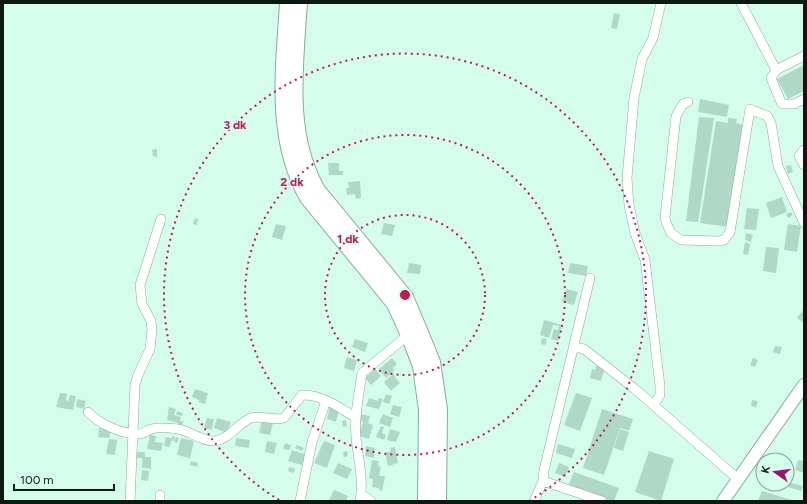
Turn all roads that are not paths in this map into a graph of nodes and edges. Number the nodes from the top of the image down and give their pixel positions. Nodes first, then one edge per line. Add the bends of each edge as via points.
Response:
1 (287, 3) edge
2 (300, 3) edge
3 (661, 3) edge
4 (741, 3) edge
5 (804, 56) edge
6 (776, 70) junction
7 (804, 99) edge
8 (688, 102) dead end
9 (804, 150) edge
10 (804, 165) edge
11 (161, 219) dead end
12 (804, 223) edge
13 (590, 278) dead end
14 (408, 335) junction
15 (574, 347) junction
16 (804, 385) edge
17 (326, 401) junction
18 (654, 405) junction
19 (88, 412) dead end
20 (355, 417) junction
21 (132, 433) junction
22 (739, 480) junction
23 (543, 481) junction
24 (580, 497) edge
25 (361, 498) edge
26 (130, 501) edge
27 (300, 501) edge
28 (371, 501) edge
29 (425, 501) edge
30 (439, 501) edge
31 (534, 501) edge
32 (602, 501) edge
33 (723, 501) edge

1 - 14 highway via 282,106 283,128 293,169 307,198 394,304
2 - 30 highway via 296,106 297,127 304,160 318,190 406,297 433,362 440,409
3 - 18 street via 653,38 642,59 634,98 627,178 629,205 644,260 660,386 660,395
4 - 6 street
5 - 6 street
6 - 7 street via 771,78 781,102 788,106
8 - 12 street via 683,104 676,116 664,217 671,233 681,240 719,241 727,237 730,232 750,109 766,116 771,123 778,166
9 - 10 street via 799,156
11 - 21 street via 140,285 142,304 152,330 150,349 135,385
13 - 15 street
14 - 20 street via 362,373
14 - 29 highway via 420,366 426,410
15 - 18 street via 584,349
15 - 23 street
16 - 22 main road
17 - 20 street
17 - 21 street via 302,395 284,418 253,418 245,421 224,438 215,441 175,428 155,428 137,434
17 - 27 street via 312,442
18 - 22 street
19 - 21 street via 119,431
20 - 25 street via 361,467
21 - 26 street
22 - 33 main road
23 - 24 street
23 - 31 street
24 - 32 street
25 - 28 street

